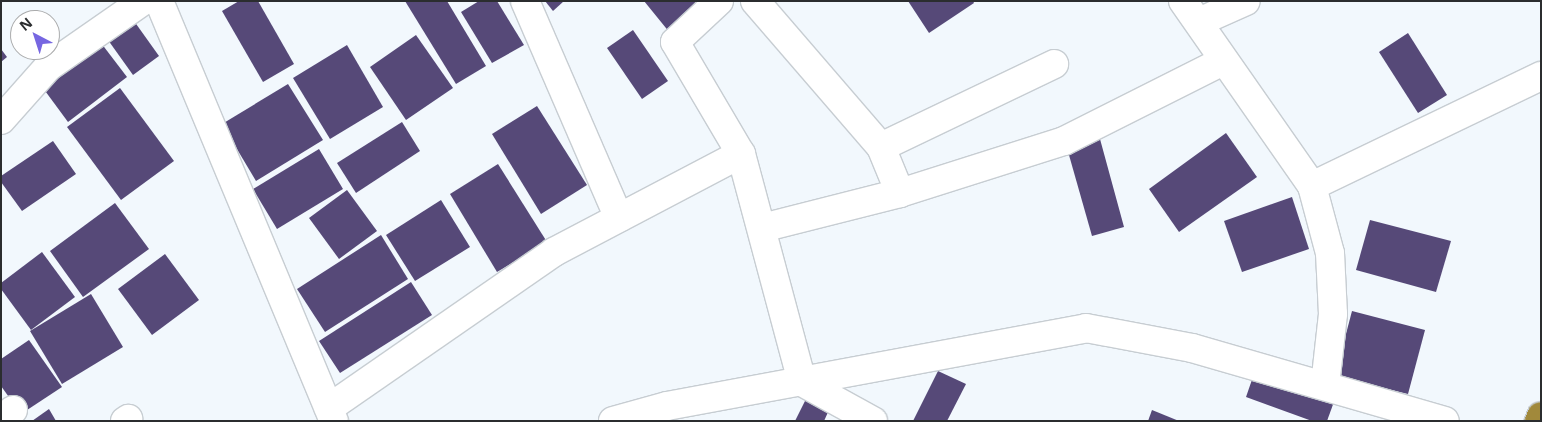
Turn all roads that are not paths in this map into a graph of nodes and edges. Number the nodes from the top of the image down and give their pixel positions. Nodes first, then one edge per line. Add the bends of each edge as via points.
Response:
1 (143, 1) edge
2 (159, 1) edge
3 (525, 1) edge
4 (719, 1) edge
5 (755, 1) edge
6 (1183, 1) edge
7 (1246, 1) edge
8 (1199, 22) junction
9 (1223, 61) junction
10 (1054, 64) dead end
11 (1541, 76) edge
12 (1, 120) edge
13 (881, 148) junction
14 (741, 154) junction
15 (1312, 186) junction
16 (900, 193) junction
17 (619, 218) junction
18 (762, 228) junction
19 (802, 382) junction
20 (1325, 385) junction
21 (663, 413) edge
22 (331, 414) edge
23 (1541, 416) edge
24 (613, 421) edge
25 (873, 421) edge
26 (1445, 421) edge
27 (1539, 421) edge

1 - 12 street via 48,67
2 - 22 street
3 - 17 street
4 - 14 street via 675,42
5 - 13 street
6 - 8 street
7 - 8 street
8 - 9 street
9 - 15 street
9 - 16 street via 1064,141
10 - 13 street
11 - 15 street
13 - 16 street
14 - 17 street
14 - 18 street
15 - 20 street via 1330,253 1333,314
16 - 18 street
17 - 22 street via 554,252
18 - 19 street
19 - 20 street via 1086,328 1192,348
19 - 21 street
19 - 25 street
20 - 26 street
21 - 24 street
23 - 27 highway

